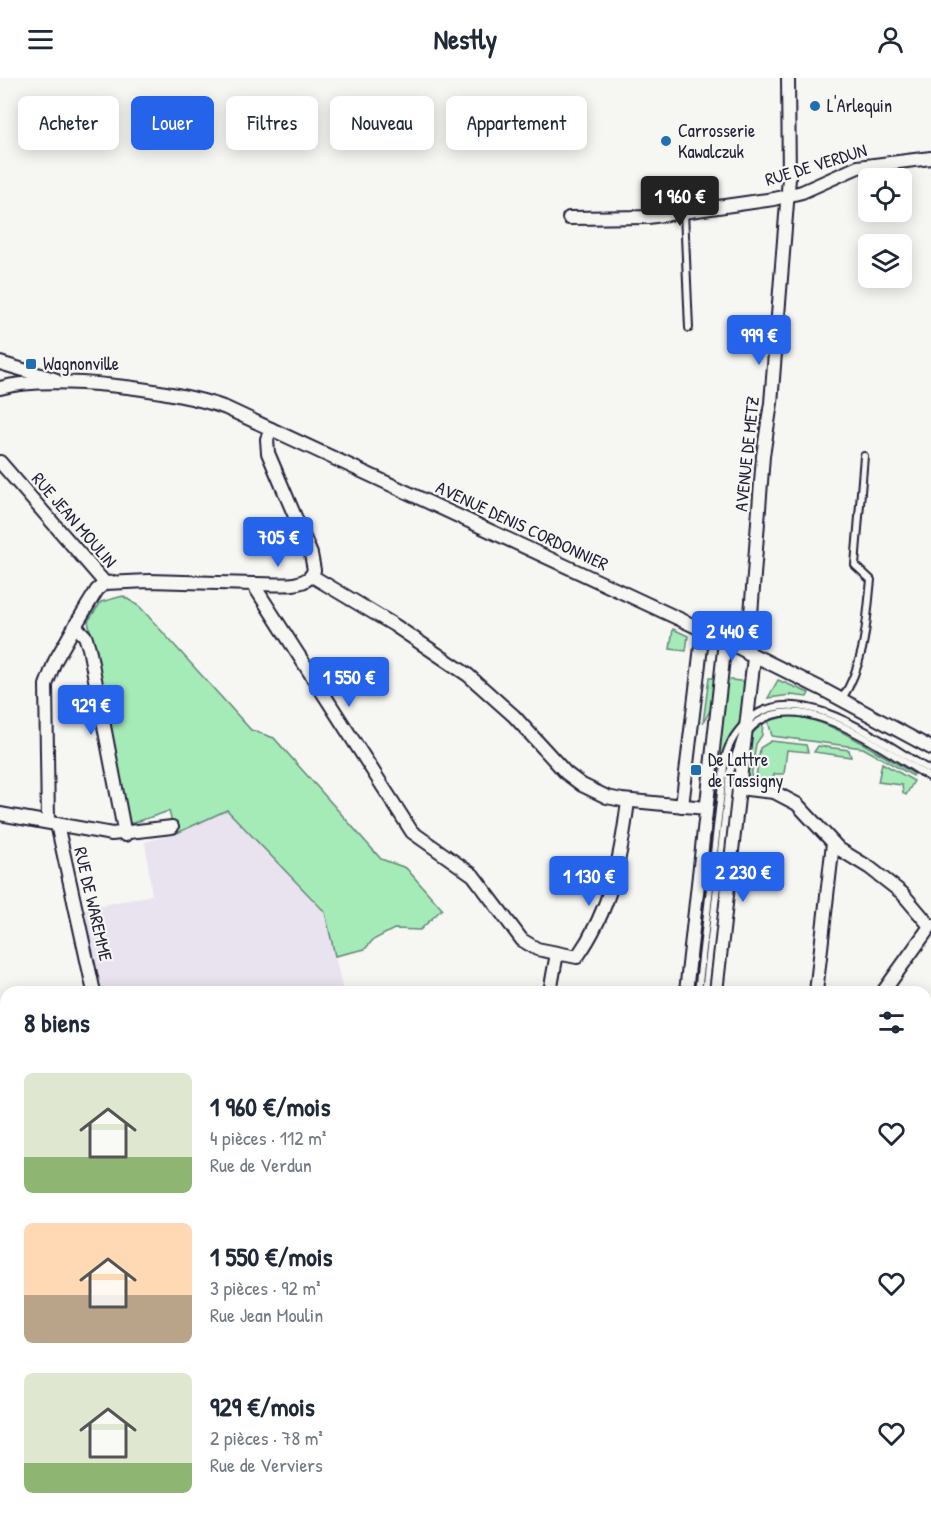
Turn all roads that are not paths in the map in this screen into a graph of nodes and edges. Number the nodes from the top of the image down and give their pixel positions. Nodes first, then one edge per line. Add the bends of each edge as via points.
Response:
1 (788, 78) edge
2 (931, 158) edge
3 (788, 196) junction
4 (684, 212) junction
5 (569, 218) dead end
6 (689, 328) dead end
7 (0, 363) edge
8 (82, 384) junction
9 (0, 388) edge
10 (271, 429) junction
11 (864, 456) dead end
12 (0, 462) edge
13 (312, 576) junction
14 (105, 583) junction
15 (253, 584) junction
16 (75, 626) junction
17 (703, 630) junction
18 (725, 641) junction
19 (751, 655) junction
20 (842, 699) junction
21 (745, 729) junction
22 (931, 748) edge
23 (931, 771) edge
24 (931, 778) edge
25 (738, 788) junction
26 (628, 801) junction
27 (682, 806) junction
28 (706, 808) junction
29 (0, 814) edge
30 (52, 823) junction
31 (172, 827) dead end
32 (125, 835) junction
33 (833, 843) junction
34 (930, 926) edge
35 (557, 953) junction
36 (93, 986) edge
37 (551, 986) edge
38 (687, 986) edge
39 (699, 986) edge
40 (706, 986) edge
41 (717, 986) edge
42 (817, 986) edge
43 (887, 986) edge

1 - 3 street, AVENUE DE METZ
2 - 3 street, RUE DE VERDUN via 858,167
3 - 4 street, RUE DE VERDUN
3 - 19 street, AVENUE DE METZ via 762,468
4 - 5 street, RUE DE VERDUN via 636,218
4 - 6 lane
7 - 8 street, AVENUE DENIS CORDONNIER
8 - 9 street, AVENUE DENIS CORDONNIER
8 - 10 street, AVENUE DENIS CORDONNIER via 188,397 226,408
10 - 13 street via 268,453 311,554
10 - 17 street, AVENUE DENIS CORDONNIER
11 - 20 lane via 855,565 871,580 862,656
12 - 14 street, RUE JEAN MOULIN
13 - 15 street, RUE JEAN MOULIN via 298,583
13 - 26 street via 468,675 582,785 607,797
14 - 15 street, RUE JEAN MOULIN
14 - 16 street, RUE DE WAREMME
15 - 35 street via 411,832 473,875 522,940 537,949
16 - 30 street, RUE DE WAREMME via 46,685
16 - 32 street via 85,636 89,648
17 - 18 street, AVENUE DENIS CORDONNIER
17 - 27 street
18 - 19 street, AVENUE DENIS CORDONNIER
18 - 28 street
19 - 20 street, AVENUE DENIS CORDONNIER
19 - 21 street, AVENUE DE METZ
20 - 22 street, AVENUE DENIS CORDONNIER
21 - 23 lane via 763,711 774,707 809,707 850,725
21 - 24 lane via 774,713 810,714 857,735
21 - 25 street, AVENUE DE METZ
21 - 39 lane via 730,743 725,758
21 - 40 lane via 730,766
25 - 33 street via 786,797 805,811
25 - 41 street, AVENUE DE METZ
26 - 27 street
26 - 35 street via 617,872 602,915 577,957
27 - 28 street
28 - 38 street
29 - 30 street
30 - 32 street
30 - 36 street, RUE DE WAREMME
31 - 32 street
33 - 34 street via 902,893
33 - 42 street
34 - 43 street
35 - 37 street

